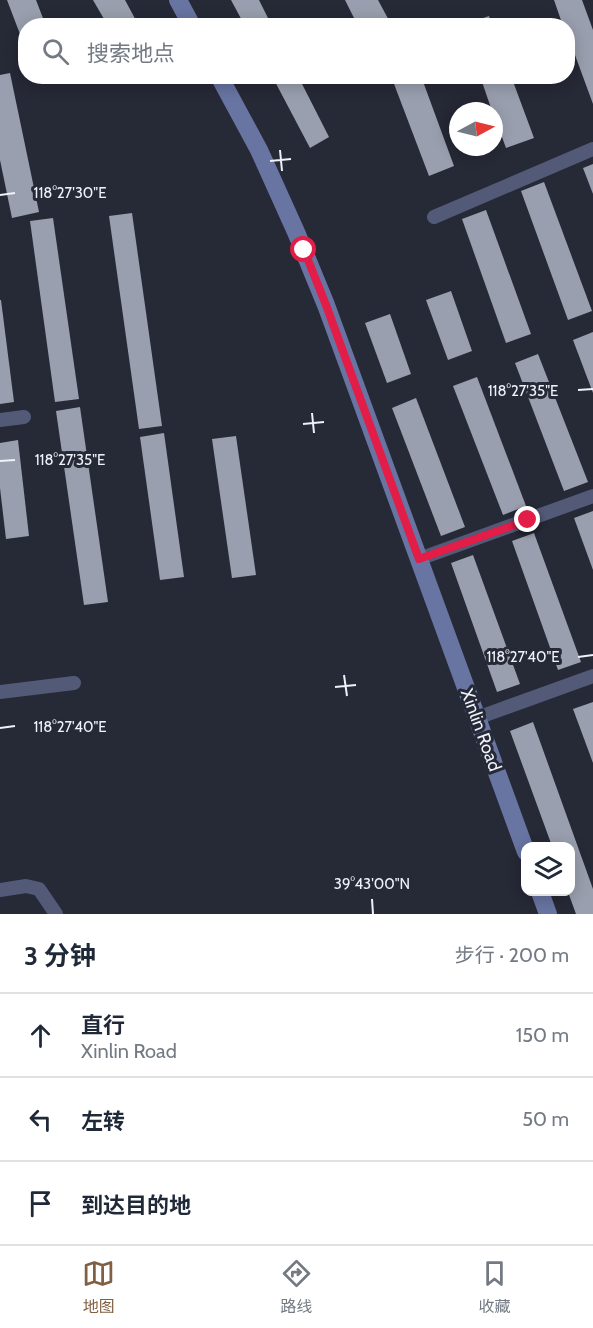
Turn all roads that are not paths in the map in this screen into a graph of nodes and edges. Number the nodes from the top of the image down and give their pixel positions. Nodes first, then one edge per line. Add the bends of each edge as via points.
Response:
1 (178, 0) edge
2 (188, 18) edge
3 (223, 84) edge
4 (593, 149) edge
5 (434, 217) dead end
6 (24, 417) dead end
7 (0, 420) edge
8 (593, 496) edge
9 (419, 559) junction
10 (593, 676) edge
11 (74, 683) dead end
12 (0, 692) edge
13 (477, 718) junction
14 (521, 842) edge
15 (0, 890) edge
16 (542, 896) edge
17 (56, 914) edge
18 (548, 914) edge

1 - 2 street
3 - 9 street, Xinlin Road via 296,232
4 - 5 street
6 - 7 street
8 - 9 street
9 - 13 street, Xinlin Road
10 - 13 street
11 - 12 street
13 - 14 street, Xinlin Road
15 - 17 street via 26,886 39,889
16 - 18 street

